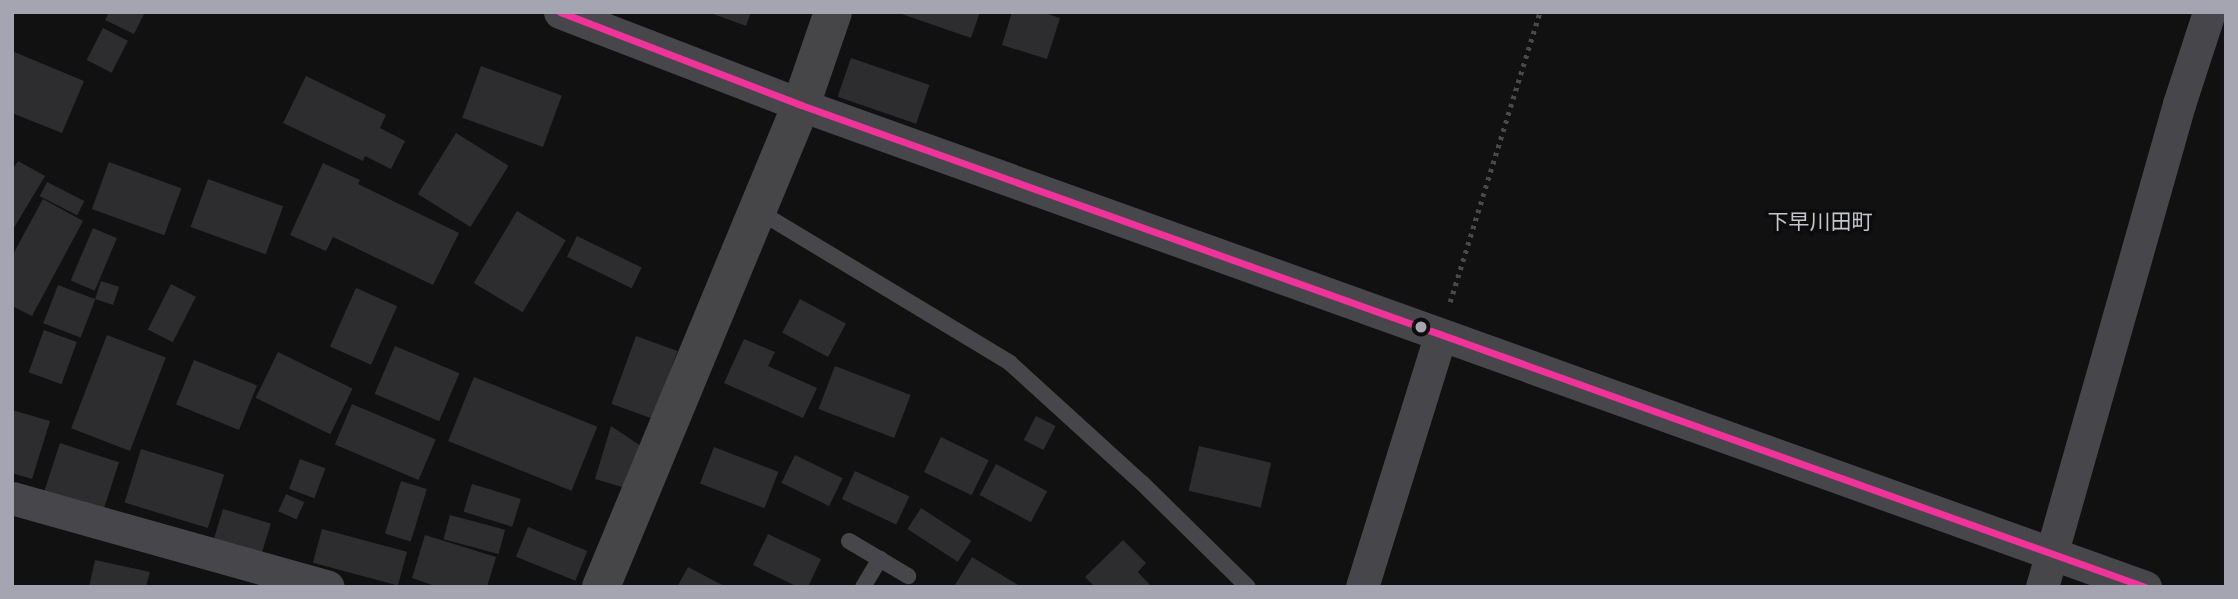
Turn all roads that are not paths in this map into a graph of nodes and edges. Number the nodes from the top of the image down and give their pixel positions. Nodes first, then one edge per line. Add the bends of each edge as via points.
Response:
1 (560, 12) edge
2 (833, 12) edge
3 (2209, 12) edge
4 (801, 105) junction
5 (755, 209) junction
6 (1440, 336) junction
7 (12, 498) edge
8 (849, 541) dead end
9 (2051, 553) junction
10 (880, 559) junction
11 (908, 576) dead end
12 (328, 587) edge
13 (601, 587) edge
14 (863, 587) edge
15 (1248, 587) edge
16 (1362, 587) edge
17 (2042, 587) edge
18 (2146, 587) edge

1 - 4 street
2 - 4 street
3 - 9 street
4 - 5 street
4 - 6 street
5 - 13 street
5 - 15 lane via 1010,363
6 - 9 street
6 - 16 street
7 - 12 street
8 - 10 lane
9 - 17 street
9 - 18 street
10 - 11 lane
10 - 14 lane

